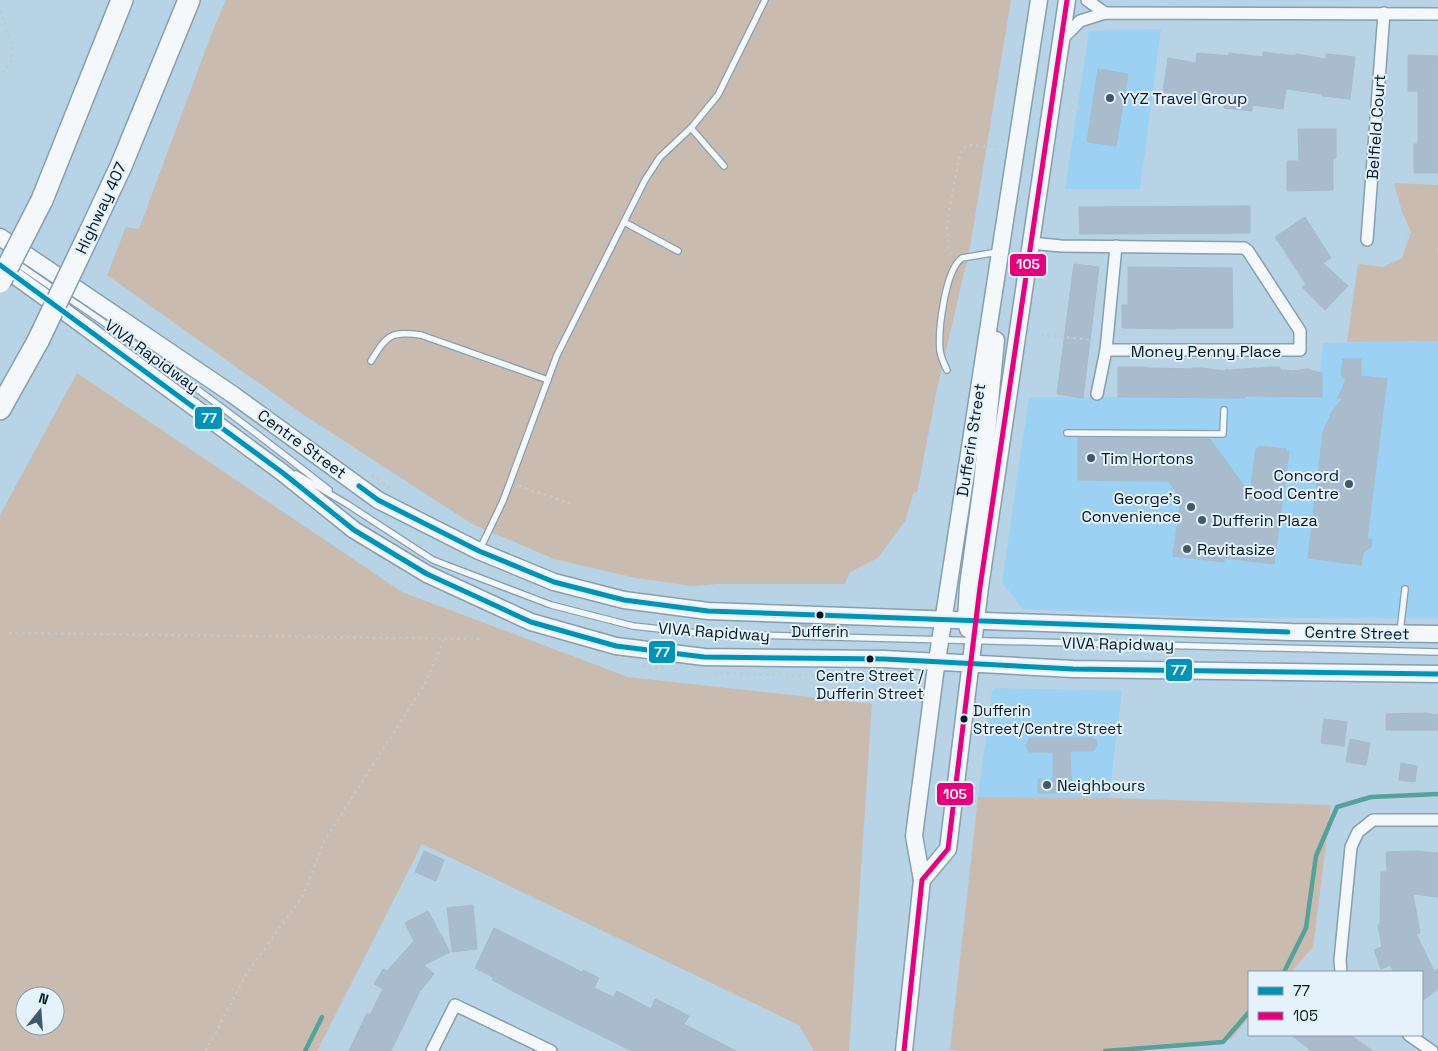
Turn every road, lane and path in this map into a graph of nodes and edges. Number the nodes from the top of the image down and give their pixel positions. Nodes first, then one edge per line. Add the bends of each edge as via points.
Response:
1 (122, 0) edge
2 (189, 0) edge
3 (765, 0) edge
4 (1039, 0) edge
5 (1068, 0) edge
6 (1087, 0) edge
7 (0, 10) edge
8 (1105, 12) junction
9 (1384, 13) junction
10 (1438, 14) edge
11 (1061, 40) junction
12 (0, 75) edge
13 (1071, 108) dead end
14 (1090, 110) dead end
15 (691, 128) junction
16 (1016, 148) junction
17 (724, 166) dead end
18 (624, 222) junction
19 (1407, 234) dead end
20 (1414, 236) dead end
21 (0, 237) edge
22 (1367, 240) dead end
23 (1031, 243) junction
24 (1116, 246) junction
25 (678, 252) dead end
26 (999, 257) junction
27 (4, 262) edge
28 (955, 266) junction
29 (0, 282) edge
30 (1041, 335) dead end
31 (1106, 346) junction
32 (371, 361) dead end
33 (947, 370) dead end
34 (548, 380) junction
35 (1097, 394) dead end
36 (0, 409) edge
37 (1224, 410) dead end
38 (1067, 434) dead end
39 (246, 446) junction
40 (369, 473) dead end
41 (510, 483) junction
42 (391, 488) dead end
43 (570, 503) dead end
44 (347, 504) junction
45 (479, 551) junction
46 (1406, 589) dead end
47 (943, 619) junction
48 (971, 620) junction
49 (10, 633) dead end
50 (1400, 634) junction
51 (1438, 634) edge
52 (444, 639) junction
53 (483, 640) dead end
54 (940, 640) junction
55 (974, 641) junction
56 (1438, 652) edge
57 (937, 661) junction
58 (971, 663) junction
59 (1017, 666) junction
60 (1438, 674) edge
61 (1438, 820) edge
62 (922, 880) junction
63 (1341, 971) edge
64 (1410, 1036) edge
65 (206, 1051) edge
66 (432, 1051) edge
67 (551, 1051) edge
68 (904, 1051) edge
69 (1432, 1051) edge

1 - 29 highway, bridge via 42,200
2 - 36 highway, Highway 407, bridge via 122,166 38,341
3 - 15 lane via 718,94
4 - 16 main road, Dufferin Street
5 - 11 main road, Dufferin Street
6 - 8 street
7 - 12 path via 13,48 11,62
8 - 9 street
8 - 11 street via 1080,21
9 - 10 street
9 - 22 street, Belfield Court
11 - 23 main road, Dufferin Street
13 - 14 path
15 - 17 lane
15 - 18 lane via 660,157
16 - 26 main road, Dufferin Street
16 - 28 path via 966,145 962,149 947,227 949,250
18 - 25 lane
18 - 34 lane via 557,355
19 - 20 path
21 - 45 main road, Centre Street via 232,394 378,500
23 - 24 street, Money Penny Place
23 - 48 main road, Dufferin Street
24 - 31 street, Money Penny Place
24 - 31 street, Money Penny Place via 1244,248 1300,331 1300,350
26 - 28 lane via 962,258
26 - 47 main road, Dufferin Street
26 - 48 main road via 996,343 968,586
27 - 39 main road
27 - 44 lane, VIVA Rapidway via 116,330 242,421
28 - 33 lane via 941,320 940,353
30 - 31 path
31 - 35 street, Money Penny Place
32 - 34 lane via 381,344 401,332 422,335
34 - 41 lane
37 - 38 lane via 1223,434
39 - 44 lane, VIVA Rapidway
39 - 57 main road via 354,530 427,574 531,622 616,646 704,657
40 - 42 path
41 - 43 path
41 - 45 lane
44 - 54 lane, VIVA Rapidway via 433,560 551,605 633,626 706,634
45 - 47 main road, Centre Street via 554,582 624,600 708,611
46 - 50 lane
47 - 48 main road, Centre Street
47 - 54 main road, Dufferin Street
48 - 50 main road, Centre Street
48 - 55 main road, Dufferin Street
49 - 52 path
50 - 51 main road, Centre Street
52 - 53 path
52 - 65 path via 426,682 323,843 304,894 245,976
54 - 55 lane, VIVA Rapidway
54 - 57 main road, Dufferin Street
55 - 56 lane, VIVA Rapidway
55 - 58 main road, Dufferin Street
55 - 59 main road via 983,652 998,661
57 - 58 main road
57 - 62 main road, Dufferin Street via 914,836
58 - 59 main road
58 - 62 main road, Dufferin Street via 948,849
59 - 60 main road
61 - 63 street via 1373,820 1358,832 1351,847
62 - 68 main road, Dufferin Street
64 - 69 street
66 - 67 street via 455,1006

